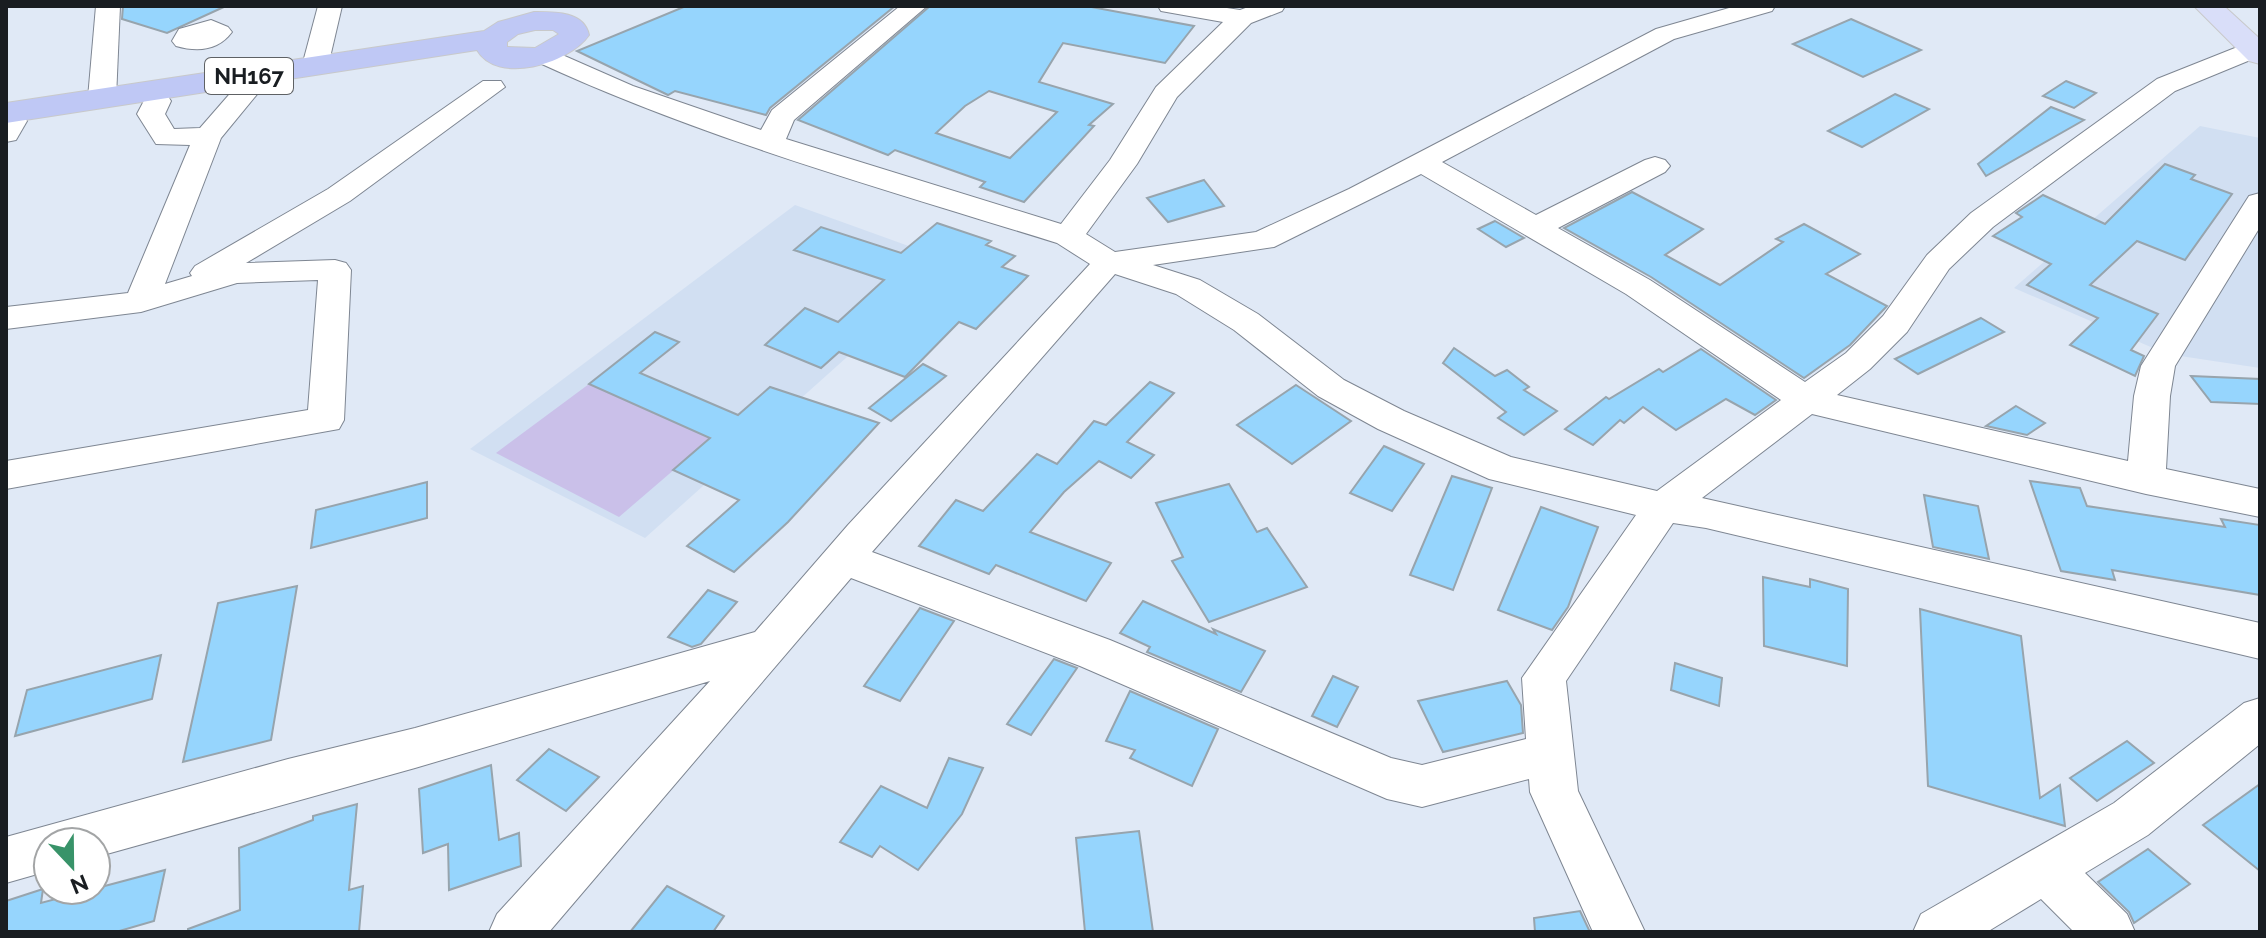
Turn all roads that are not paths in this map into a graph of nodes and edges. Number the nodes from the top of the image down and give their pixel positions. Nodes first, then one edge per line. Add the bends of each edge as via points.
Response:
1 (108, 6) edge
2 (330, 6) edge
3 (915, 6) edge
4 (1170, 6) edge
5 (1273, 6) edge
6 (1763, 6) edge
7 (2208, 6) edge
8 (576, 16) edge
9 (1242, 18) junction
10 (204, 42) dead end
11 (492, 45) junction
12 (2257, 52) edge
13 (542, 55) junction
14 (315, 66) junction
15 (238, 83) junction
16 (492, 87) dead end
17 (102, 98) junction
18 (157, 101) junction
19 (8, 123) edge
20 (208, 136) junction
21 (770, 142) junction
22 (1421, 162) junction
23 (1655, 166) dead end
24 (2260, 202) edge
25 (1535, 228) junction
26 (1068, 236) junction
27 (1109, 262) junction
28 (157, 297) junction
29 (6, 318) edge
30 (1806, 400) junction
31 (6, 475) edge
32 (2146, 480) junction
33 (2260, 503) edge
34 (1663, 507) junction
35 (843, 558) junction
36 (2260, 641) edge
37 (769, 646) junction
38 (2260, 717) edge
39 (1551, 753) junction
40 (112, 830) edge
41 (32, 853) edge
42 (6, 860) edge
43 (2046, 869) junction
44 (515, 932) edge
45 (1619, 932) edge
46 (1939, 932) edge
47 (2109, 932) edge

1 - 17 street
2 - 14 street
3 - 21 street via 782,116
4 - 9 street
5 - 9 street
6 - 22 street via 1665,34
7 - 12 main road
8 - 11 highway, NH167 via 520,23
8 - 13 highway, NH167 via 570,41
9 - 26 street via 1166,93
10 - 15 street via 209,60
11 - 13 highway, NH167 via 517,58
11 - 14 highway, NH167
11 - 15 highway, NH167
12 - 30 street via 2166,85 1982,220 1938,262 1895,324 1858,361
13 - 21 street via 623,92
14 - 15 highway, NH167
15 - 17 highway, NH167
15 - 18 highway, NH167
15 - 20 street
16 - 28 street via 339,195
17 - 19 highway, NH167
18 - 19 highway, NH167
18 - 20 street via 151,114 166,138
20 - 28 street
21 - 26 street
22 - 25 street
22 - 27 street via 1263,240
23 - 25 street
24 - 32 street via 2158,366
25 - 30 street via 1638,287
26 - 27 street
27 - 34 street via 1188,287 1222,305 1331,388 1391,420 1502,469
27 - 35 street
28 - 29 street
28 - 31 street via 235,273 335,270 326,420
30 - 32 street
30 - 34 street
32 - 33 street
34 - 36 street
34 - 39 street via 1544,678
35 - 37 street
35 - 39 street via 1095,653 1387,778 1422,786
37 - 40 street
37 - 44 street
38 - 43 street via 2131,819
39 - 45 street via 1554,792
41 - 42 street
43 - 46 street
43 - 47 street

